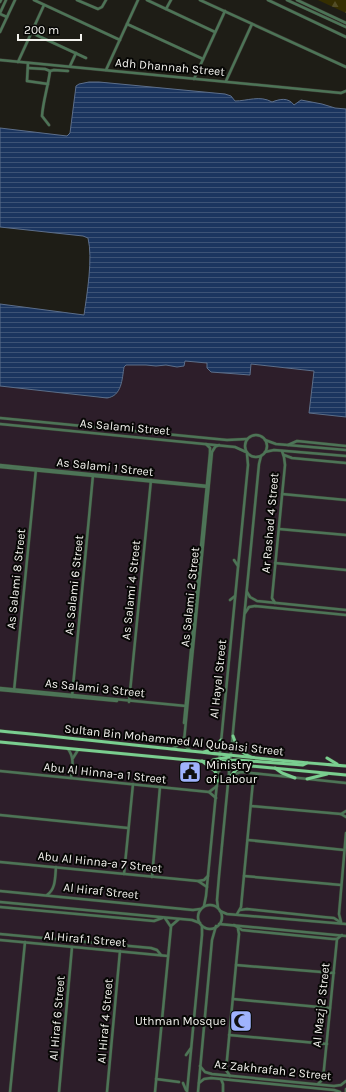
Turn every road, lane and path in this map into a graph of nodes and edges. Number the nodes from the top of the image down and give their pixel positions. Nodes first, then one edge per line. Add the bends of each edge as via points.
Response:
1 (6, 0) edge
2 (15, 0) edge
3 (34, 0) edge
4 (77, 0) edge
5 (106, 0) edge
6 (138, 0) edge
7 (147, 0) edge
8 (171, 0) edge
9 (200, 0) edge
10 (268, 0) edge
11 (287, 0) edge
12 (297, 0) edge
13 (44, 5) junction
14 (166, 9) junction
15 (225, 11) junction
16 (0, 14) edge
17 (7, 17) junction
18 (346, 23) edge
19 (127, 24) junction
20 (252, 24) junction
21 (346, 27) edge
22 (0, 32) edge
23 (215, 32) junction
24 (32, 33) junction
25 (346, 37) edge
26 (120, 40) junction
27 (76, 53) junction
28 (86, 58) dead end
29 (203, 59) junction
30 (0, 60) edge
31 (18, 62) junction
32 (28, 63) junction
33 (47, 64) junction
34 (53, 65) junction
35 (70, 66) junction
36 (346, 67) edge
37 (28, 68) junction
38 (50, 70) junction
39 (106, 70) junction
40 (68, 72) dead end
41 (194, 78) junction
42 (226, 81) junction
43 (48, 84) junction
44 (346, 90) edge
45 (49, 126) dead end
46 (0, 418) edge
47 (0, 424) edge
48 (246, 439) junction
49 (265, 440) junction
50 (206, 444) junction
51 (219, 445) junction
52 (287, 445) junction
53 (346, 446) edge
54 (346, 450) edge
55 (282, 451) junction
56 (265, 452) junction
57 (247, 453) junction
58 (284, 455) junction
59 (261, 456) junction
60 (346, 456) edge
61 (292, 458) junction
62 (346, 463) edge
63 (285, 465) junction
64 (0, 466) edge
65 (36, 470) junction
66 (93, 475) junction
67 (151, 481) junction
68 (208, 487) junction
69 (282, 494) junction
70 (346, 500) edge
71 (279, 529) junction
72 (346, 535) edge
73 (234, 560) dead end
74 (275, 563) junction
75 (238, 566) junction
76 (346, 570) edge
77 (247, 590) junction
78 (235, 596) junction
79 (272, 598) junction
80 (230, 600) dead end
81 (261, 602) junction
82 (268, 602) junction
83 (275, 603) junction
84 (261, 606) junction
85 (346, 610) edge
86 (244, 615) junction
87 (346, 615) edge
88 (0, 689) edge
89 (14, 690) junction
90 (72, 696) junction
91 (129, 701) junction
92 (187, 707) junction
93 (1, 732) edge
94 (232, 736) junction
95 (221, 740) junction
96 (0, 742) edge
97 (68, 749) junction
98 (172, 749) junction
99 (78, 750) junction
100 (191, 751) junction
101 (200, 752) junction
102 (166, 757) junction
103 (73, 758) junction
104 (255, 758) junction
105 (327, 758) dead end
106 (220, 759) junction
107 (201, 760) junction
108 (230, 760) junction
109 (308, 763) junction
110 (249, 765) junction
111 (338, 765) junction
112 (346, 766) edge
113 (275, 768) junction
114 (0, 771) edge
115 (218, 773) junction
116 (229, 773) junction
117 (248, 773) junction
118 (258, 774) junction
119 (330, 774) junction
120 (346, 775) edge
121 (70, 778) junction
122 (295, 778) junction
123 (307, 779) junction
124 (218, 781) junction
125 (228, 781) junction
126 (253, 781) junction
127 (346, 783) edge
128 (133, 784) junction
129 (217, 786) junction
130 (160, 787) junction
131 (209, 792) junction
132 (216, 798) junction
133 (251, 806) junction
134 (346, 811) edge
135 (341, 814) junction
136 (0, 815) edge
137 (346, 817) edge
138 (128, 828) junction
139 (346, 833) edge
140 (248, 840) junction
141 (344, 850) junction
142 (0, 862) edge
143 (56, 867) junction
144 (124, 874) junction
145 (208, 876) junction
146 (244, 876) junction
147 (152, 877) junction
148 (198, 881) junction
149 (341, 885) junction
150 (207, 887) junction
151 (54, 888) junction
152 (0, 891) edge
153 (47, 895) junction
154 (58, 896) junction
155 (0, 902) edge
156 (242, 903) junction
157 (204, 906) junction
158 (0, 907) edge
159 (200, 909) junction
160 (219, 909) junction
161 (247, 909) junction
162 (240, 910) junction
163 (339, 912) junction
164 (237, 914) junction
165 (164, 918) junction
166 (332, 918) junction
167 (180, 919) junction
168 (344, 923) edge
169 (201, 924) junction
170 (217, 925) junction
171 (232, 925) junction
172 (171, 927) junction
173 (238, 929) junction
174 (244, 931) junction
175 (0, 934) edge
176 (342, 935) junction
177 (239, 936) junction
178 (346, 936) edge
179 (337, 938) junction
180 (331, 939) junction
181 (0, 940) edge
182 (24, 942) junction
183 (336, 945) junction
184 (72, 947) junction
185 (120, 951) junction
186 (161, 955) junction
187 (168, 956) junction
188 (236, 965) junction
189 (334, 973) junction
190 (233, 999) junction
191 (330, 1008) junction
192 (229, 1035) junction
193 (327, 1044) junction
194 (191, 1047) junction
195 (186, 1055) dead end
196 (200, 1066) junction
197 (226, 1070) junction
198 (213, 1076) junction
199 (220, 1077) junction
200 (229, 1078) junction
201 (156, 1079) junction
202 (323, 1079) junction
203 (346, 1081) edge
204 (179, 1082) dead end
205 (183, 1083) dead end
206 (198, 1084) junction
207 (223, 1084) junction
208 (318, 1084) junction
209 (327, 1085) junction
210 (333, 1086) junction
211 (318, 1088) junction
212 (324, 1089) junction
213 (346, 1089) edge
214 (332, 1090) junction
215 (10, 1092) edge
216 (59, 1092) edge
217 (107, 1092) edge
218 (155, 1092) edge
219 (187, 1092) edge
220 (198, 1092) edge
221 (223, 1092) edge
222 (320, 1092) edge
223 (340, 1092) edge
224 (346, 1092) edge

1 - 16 street
2 - 17 street
3 - 13 street
4 - 5 street via 98,9
6 - 19 street
7 - 14 street
8 - 14 street
9 - 15 street
10 - 25 street
11 - 21 street
12 - 18 street
13 - 24 street
13 - 26 street
14 - 23 street
15 - 20 street
15 - 23 street
16 - 17 street
17 - 22 street
19 - 26 street
19 - 29 street
20 - 36 street
20 - 42 street
23 - 29 street
24 - 27 street
24 - 31 street
26 - 39 street
27 - 28 street
27 - 35 street
29 - 41 street
30 - 31 street, Adh Dhannah Street
31 - 32 street, Adh Dhannah Street
32 - 33 street, Adh Dhannah Street
32 - 37 street
33 - 34 street, Adh Dhannah Street
33 - 38 street
34 - 35 street, Adh Dhannah Street
34 - 38 street
35 - 39 street, Adh Dhannah Street
37 - 38 street
37 - 43 street via 27,82
38 - 40 street
38 - 43 street
39 - 41 street, Adh Dhannah Street
41 - 42 street, Adh Dhannah Street
42 - 44 street, Adh Dhannah Street via 338,92
43 - 45 street via 42,116
46 - 48 street, As Salami Street via 226,440
47 - 50 street, As Salami Street
48 - 49 street via 256,434
48 - 57 street via 244,444
49 - 52 street
49 - 56 street
50 - 51 street, As Salami Street
50 - 68 street, As Salami 2 Street via 210,452
51 - 57 street, As Salami Street via 237,447
51 - 68 street, As Salami 2 Street via 213,451
52 - 53 street via 297,442
52 - 54 street
55 - 56 street
55 - 58 street, Ar Rashad 4 Street
55 - 60 street
56 - 59 street
57 - 59 street via 255,457
57 - 75 street, Al Hayal Street
58 - 61 street
58 - 63 street, Ar Rashad 4 Street
59 - 77 street, Al Hayal Street
61 - 62 street
61 - 63 street via 287,460
63 - 69 street, Ar Rashad 4 Street
64 - 65 street, As Salami 1 Street
65 - 66 street, As Salami 1 Street
65 - 89 street, As Salami 8 Street
66 - 67 street, As Salami 1 Street
66 - 90 street, As Salami 6 Street
67 - 68 street, As Salami 1 Street
67 - 91 street, As Salami 4 Street
68 - 92 street, As Salami 2 Street
68 - 92 street, As Salami 2 Street
69 - 70 street
69 - 71 street, Ar Rashad 4 Street
71 - 72 street
71 - 74 street, Ar Rashad 4 Street
73 - 75 street
74 - 76 street
74 - 79 street, Ar Rashad 4 Street
75 - 78 street, Al Hayal Street
77 - 81 street via 252,600
77 - 86 street, Al Hayal Street
78 - 80 street
78 - 95 street, Al Hayal Street
79 - 82 street
79 - 83 street
81 - 82 street
81 - 84 street
82 - 83 street
83 - 85 street
84 - 86 street via 251,606
84 - 87 street
86 - 94 street, Al Hayal Street
88 - 89 street, As Salami 3 Street
89 - 90 street, As Salami 3 Street
90 - 91 street, As Salami 3 Street
91 - 92 street, As Salami 3 Street
92 - 98 street, As Salami 2 Street via 182,740
92 - 100 street via 184,744
93 - 98 main road, Sultan Bin Mohammed Al Qubaisi Street
94 - 104 main road via 241,752
94 - 108 street, Al Hayal Street
95 - 101 main road via 215,748
95 - 106 street, Al Hayal Street
96 - 97 main road, Sultan Bin Mohammed Al Qubaisi Street
97 - 99 main road, Sultan Bin Mohammed Al Qubaisi Street
97 - 103 street
98 - 100 main road, Sultan Bin Mohammed Al Qubaisi Street
99 - 102 main road, Sultan Bin Mohammed Al Qubaisi Street
99 - 103 street
100 - 101 main road, Sultan Bin Mohammed Al Qubaisi Street
101 - 106 main road, Sultan Bin Mohammed Al Qubaisi Street
102 - 106 main road
102 - 107 main road, Sultan Bin Mohammed Al Qubaisi Street
103 - 121 street
104 - 108 main road, Sultan Bin Mohammed Al Qubaisi Street
104 - 109 main road, Sultan Bin Mohammed Al Qubaisi Street
105 - 111 main road
106 - 107 main road, Sultan Bin Mohammed Al Qubaisi Street
106 - 108 main road, Sultan Bin Mohammed Al Qubaisi Street
106 - 108 main road, Sultan Bin Mohammed Al Qubaisi Street
106 - 115 street, Al Hayal Street
107 - 124 main road via 215,771
108 - 109 main road via 303,765
108 - 110 main road, Sultan Bin Mohammed Al Qubaisi Street
108 - 116 street, Al Hayal Street
109 - 111 main road, Sultan Bin Mohammed Al Qubaisi Street
110 - 113 main road, Sultan Bin Mohammed Al Qubaisi Street
110 - 125 main road via 236,770
111 - 112 main road, Sultan Bin Mohammed Al Qubaisi Street
113 - 119 main road, Sultan Bin Mohammed Al Qubaisi Street
113 - 122 main road
114 - 121 street, Abu Al Hinna-a 1 Street
115 - 116 street via 225,766
115 - 124 street, Al Hayal Street
116 - 125 street, Al Hayal Street
117 - 118 street
117 - 125 street via 237,773
117 - 126 street
118 - 122 street
118 - 126 street
119 - 120 main road, Sultan Bin Mohammed Al Qubaisi Street
119 - 123 main road
121 - 128 street, Abu Al Hinna-a 1 Street
122 - 123 street
123 - 127 street
124 - 129 street, Al Hayal Street
125 - 160 street, Al Hayal Street via 218,887
126 - 133 street
128 - 130 street, Abu Al Hinna-a 1 Street
128 - 138 street
129 - 131 street
129 - 132 street, Al Hayal Street
130 - 131 street, Abu Al Hinna-a 1 Street
130 - 147 street
131 - 132 street
132 - 145 street, Al Hayal Street
133 - 135 street
133 - 140 street
134 - 135 street
135 - 137 street
136 - 138 street
138 - 144 street
139 - 141 street
140 - 141 street
140 - 146 street
141 - 149 street
142 - 143 street, Abu Al Hinna-a 7 Street
143 - 144 street, Abu Al Hinna-a 7 Street
143 - 151 street
144 - 147 street, Abu Al Hinna-a 7 Street
145 - 148 street
145 - 150 street, Al Hayal Street
146 - 149 street
146 - 156 street
147 - 148 street, Abu Al Hinna-a 7 Street
148 - 150 street, Abu Al Hinna-a 7 Street
149 - 163 street
150 - 157 street, Al Hayal Street
151 - 153 street
151 - 154 street
152 - 153 street, Al Hiraf Street
153 - 154 street, Al Hiraf Street
154 - 159 street, Al Hiraf Street
155 - 165 street, Al Hiraf Street
156 - 161 street
156 - 162 street
157 - 159 street
157 - 160 street via 211,905
158 - 165 street via 156,921
159 - 169 street via 198,917
160 - 164 street via 225,913
160 - 170 street via 221,919
161 - 162 street
161 - 166 street
162 - 164 street
163 - 166 street
163 - 168 street
164 - 168 street
165 - 167 street, Al Hiraf Street
165 - 172 street
166 - 168 street
167 - 169 street, Al Hiraf Street
167 - 172 street
169 - 170 street via 207,928
169 - 194 street
170 - 171 street
170 - 196 street via 212,940
171 - 173 street
171 - 176 street
172 - 187 street
173 - 174 street
173 - 177 street
174 - 177 street
174 - 180 street
175 - 186 street via 151,948
176 - 178 street
176 - 179 street
177 - 188 street
179 - 180 street
179 - 183 street, Al Mazj 2 Street
180 - 183 street
181 - 182 street, Al Hiraf 1 Street
182 - 184 street, Al Hiraf 1 Street
182 - 215 street
183 - 189 street, Al Mazj 2 Street
184 - 185 street, Al Hiraf 1 Street
184 - 216 street, Al Hiraf 6 Street
185 - 186 street, Al Hiraf 1 Street
185 - 217 street, Al Hiraf 4 Street
186 - 187 street, Al Hiraf 1 Street
187 - 201 street
188 - 189 street
188 - 190 street
189 - 191 street, Al Mazj 2 Street
190 - 191 street
190 - 192 street
191 - 193 street, Al Mazj 2 Street
192 - 193 street
192 - 197 street
193 - 202 street, Al Mazj 2 Street
194 - 195 street
194 - 219 street
196 - 198 street, Az Zakhrafah 2 Street
196 - 206 street
197 - 199 street
197 - 200 street
198 - 199 street, Az Zakhrafah 2 Street
198 - 206 street, Az Zakhrafah 2 Street
199 - 200 street, Az Zakhrafah 2 Street
199 - 207 street
200 - 207 street
200 - 208 street, Az Zakhrafah 2 Street
200 - 211 street, Az Zakhrafah 2 Street
201 - 204 street
201 - 218 street
202 - 208 street
202 - 209 street
203 - 210 street, Az Zakhrafah 2 Street
205 - 219 street
206 - 220 street
207 - 221 street
208 - 209 street, Az Zakhrafah 2 Street
209 - 210 street, Az Zakhrafah 2 Street
210 - 214 street
211 - 212 street, Az Zakhrafah 2 Street
211 - 222 street
212 - 214 street, Az Zakhrafah 2 Street
212 - 222 street
213 - 224 street
214 - 223 street, Az Zakhrafah 2 Street

